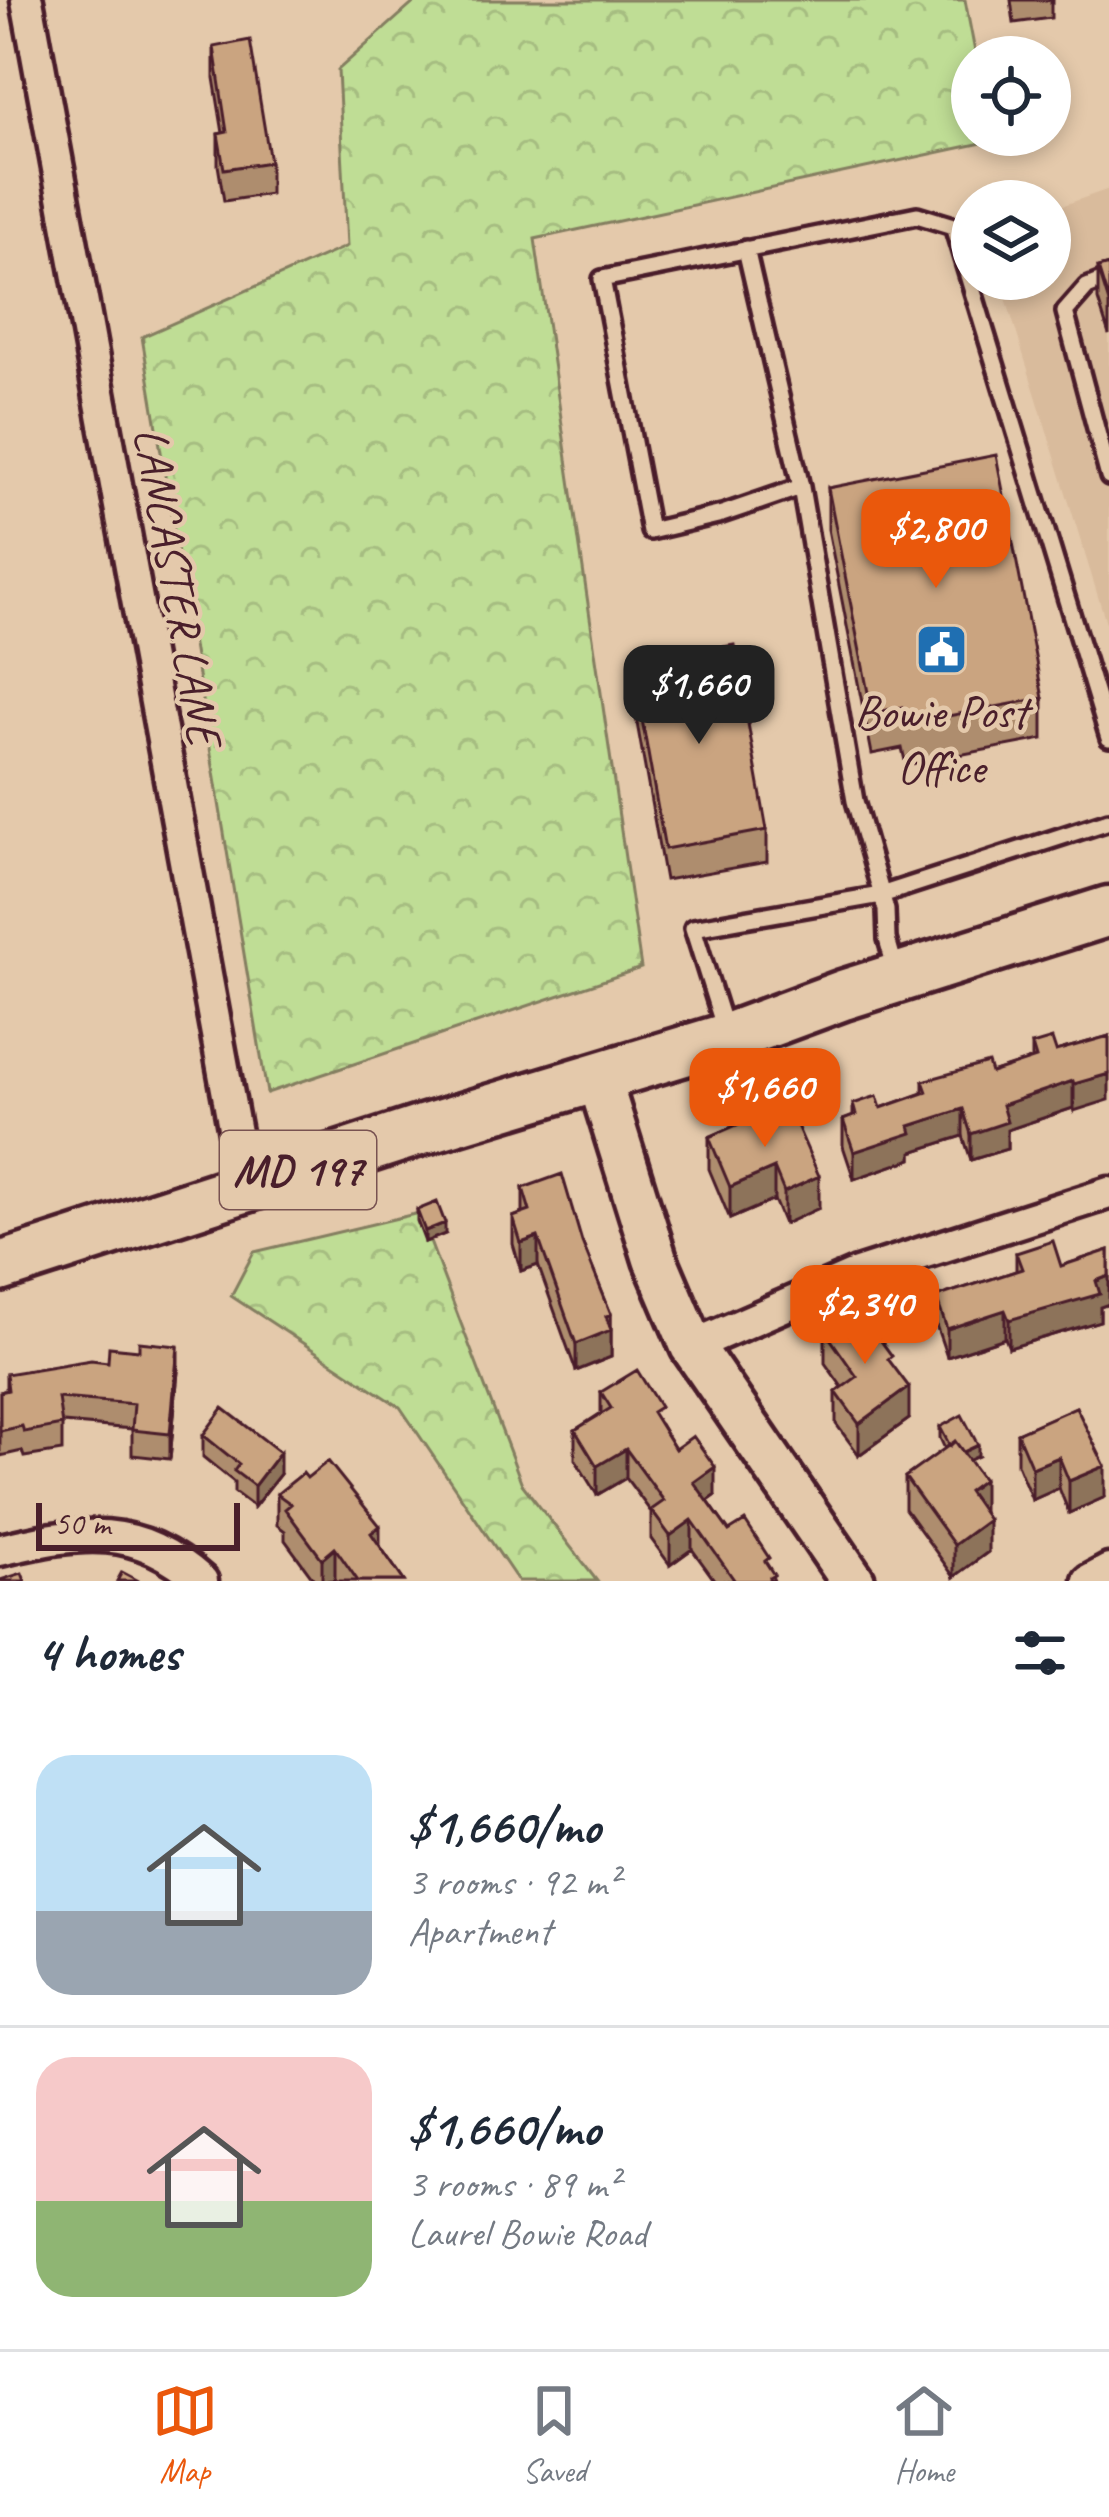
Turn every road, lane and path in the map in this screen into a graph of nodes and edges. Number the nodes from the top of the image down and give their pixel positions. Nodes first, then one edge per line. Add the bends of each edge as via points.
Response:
1 (27, 0) edge
2 (746, 249) junction
3 (1109, 278) edge
4 (1109, 477) edge
5 (801, 487) junction
6 (1109, 737) edge
7 (1109, 821) edge
8 (881, 895) junction
9 (1109, 911) edge
10 (897, 977) junction
11 (727, 1038) junction
12 (598, 1076) junction
13 (245, 1187) junction
14 (1109, 1193) edge
15 (0, 1267) edge
16 (692, 1346) junction
17 (0, 1550) edge
18 (1109, 1570) edge
19 (202, 1581) edge
20 (853, 1581) edge
21 (1089, 1581) edge

1 - 13 street, LANCASTER LANE
2 - 5 lane
2 - 5 lane via 602,279 650,531
2 - 6 lane via 917,215 953,226
3 - 4 lane via 1087,287 1065,312
5 - 8 lane via 855,801
7 - 8 lane
8 - 10 lane
8 - 11 lane via 693,928
9 - 10 main road, MD 197
10 - 11 main road, MD 197
11 - 12 main road, MD 197
12 - 13 main road, MD 197
12 - 16 street via 655,1258
13 - 15 main road, MD 197
14 - 16 street via 857,1274
16 - 20 street
17 - 19 street via 123,1537 152,1544
18 - 21 street

